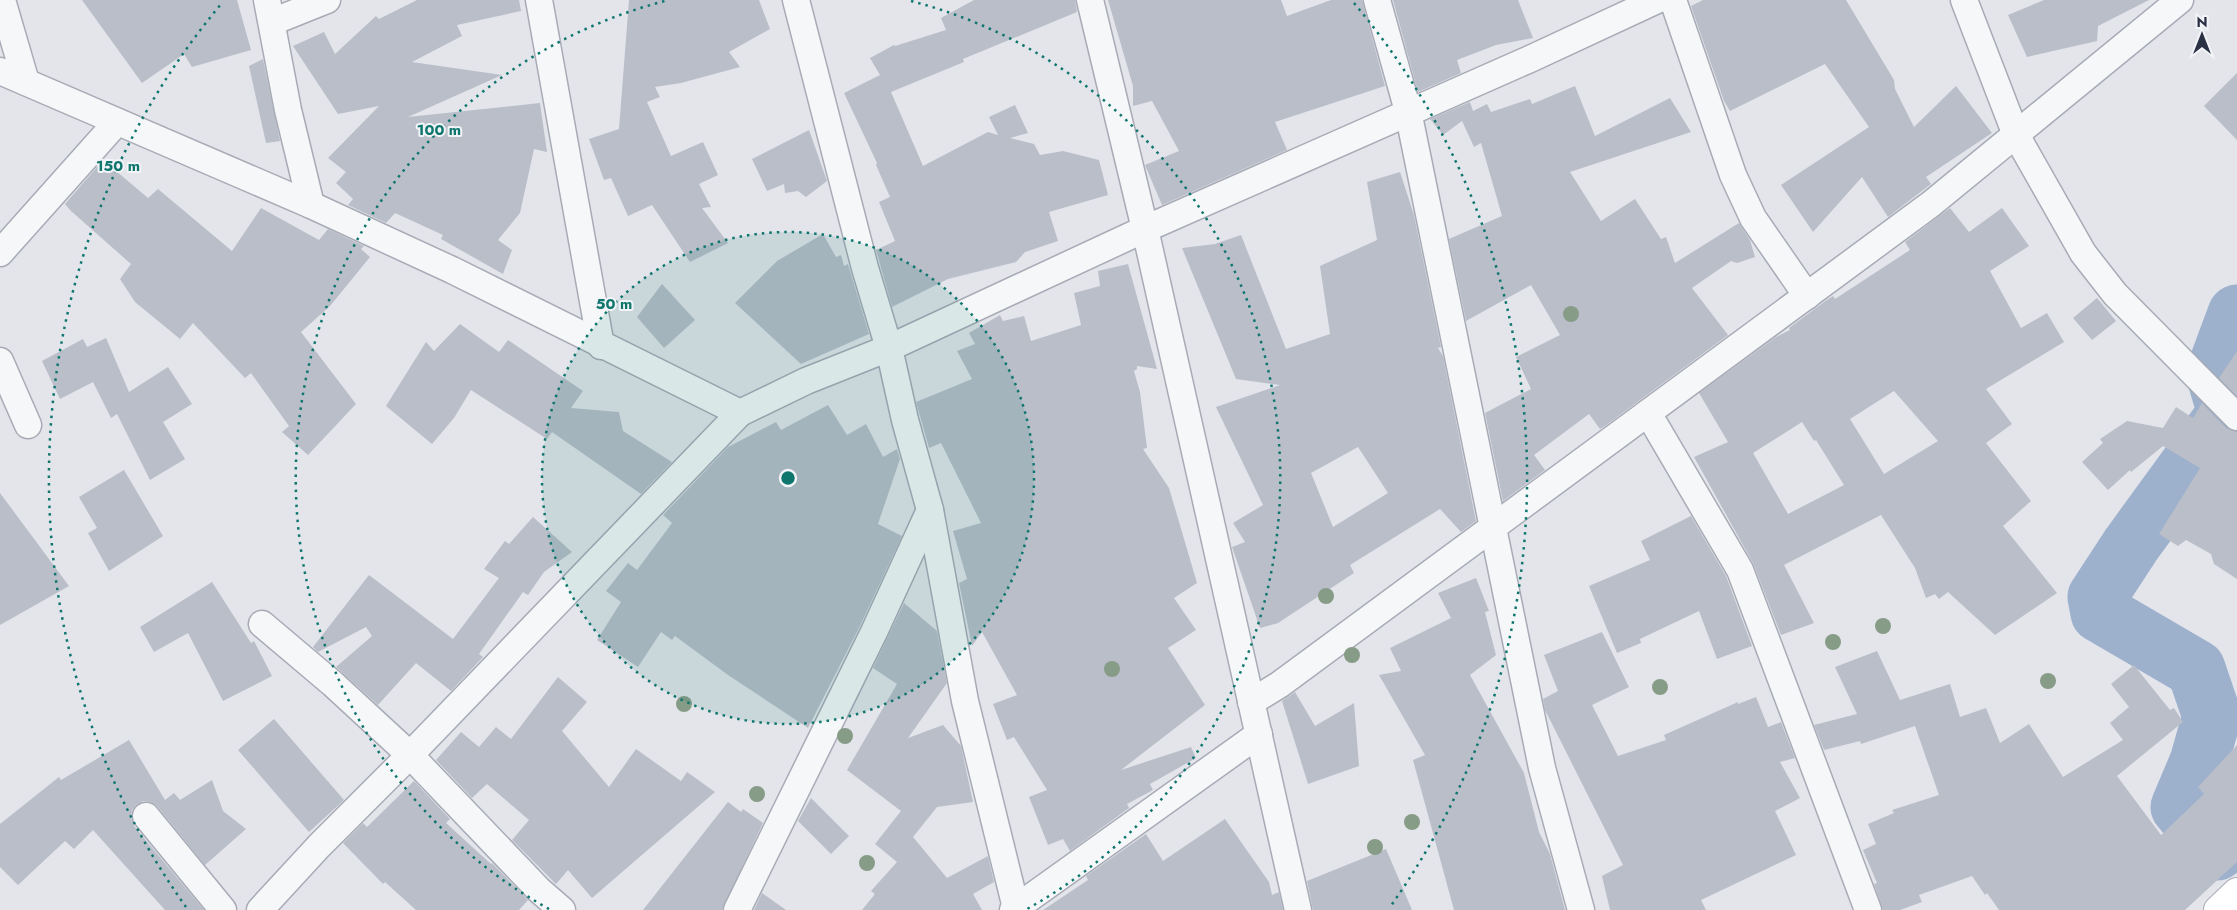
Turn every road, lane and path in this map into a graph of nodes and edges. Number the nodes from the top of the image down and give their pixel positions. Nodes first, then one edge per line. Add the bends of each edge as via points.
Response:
1 (2, 0) edge
2 (327, 0) edge
3 (540, 0) edge
4 (796, 0) edge
5 (1090, 0) edge
6 (1377, 0) edge
7 (1657, 0) edge
8 (1673, 0) edge
9 (1964, 0) edge
10 (2180, 0) edge
11 (270, 11) edge
12 (0, 71) edge
13 (26, 82) junction
14 (1408, 111) junction
15 (117, 122) junction
16 (2016, 135) junction
17 (311, 205) junction
18 (1145, 229) junction
19 (0, 254) edge
20 (1807, 296) junction
21 (601, 346) junction
22 (889, 348) junction
23 (0, 361) edge
24 (740, 413) junction
25 (1648, 413) junction
26 (2237, 417) edge
27 (28, 425) dead end
28 (930, 510) junction
29 (1494, 528) junction
30 (262, 624) dead end
31 (1251, 702) junction
32 (1259, 734) junction
33 (410, 755) junction
34 (146, 816) dead end
35 (2237, 892) edge
36 (1014, 909) edge
37 (223, 910) edge
38 (260, 910) edge
39 (562, 910) edge
40 (737, 910) edge
41 (1298, 910) edge
42 (1581, 910) edge
43 (1868, 910) edge
44 (2218, 910) edge

1 - 13 street
2 - 11 street
3 - 21 street
4 - 22 street via 865,268
5 - 18 street
6 - 14 street
7 - 14 street
8 - 20 street via 1733,175 1753,218
9 - 16 street
10 - 16 street
11 - 17 street via 288,110
12 - 13 street
13 - 15 street
14 - 18 street
14 - 29 street
15 - 17 street
15 - 19 street
16 - 20 street via 1931,204
16 - 26 street via 2084,253 2115,294
17 - 21 street via 452,270
18 - 22 street
18 - 31 street
20 - 25 street
21 - 24 street
22 - 24 street via 806,381
22 - 28 street
23 - 27 street
24 - 33 street
25 - 29 street
25 - 43 street via 1740,570
28 - 36 street via 965,701
28 - 40 street via 874,632
29 - 31 street
29 - 42 street via 1542,768
30 - 33 street
31 - 32 street
32 - 36 street
32 - 41 street
33 - 38 street via 318,846
33 - 39 street
34 - 37 street
35 - 44 main road

